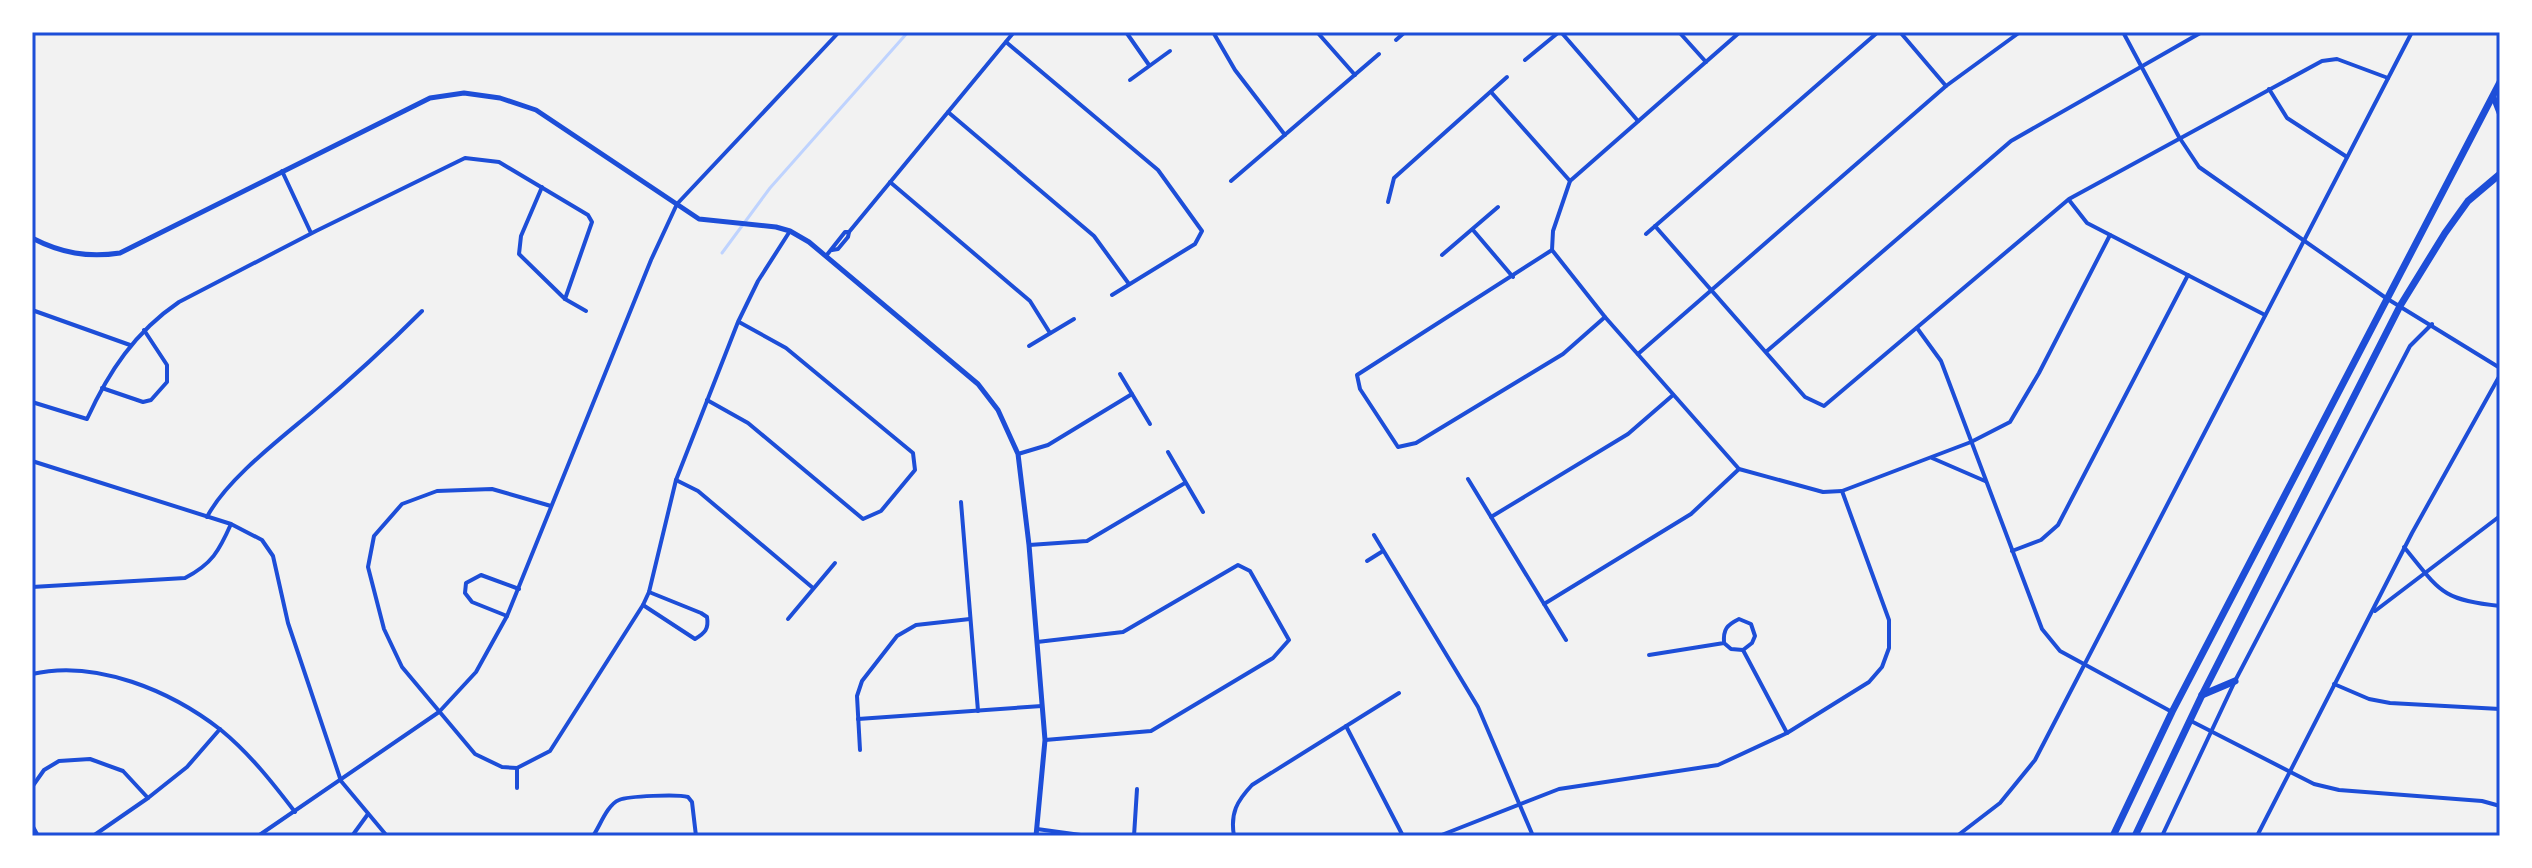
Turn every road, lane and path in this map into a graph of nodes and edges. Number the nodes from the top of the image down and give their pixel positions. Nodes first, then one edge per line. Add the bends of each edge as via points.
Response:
1 (839, 32) edge
2 (1014, 32) edge
3 (1126, 32) edge
4 (1213, 32) edge
5 (1317, 32) edge
6 (1405, 32) edge
7 (1560, 32) edge
8 (1679, 32) edge
9 (1740, 32) edge
10 (1878, 32) edge
11 (1900, 32) edge
12 (2020, 32) edge
13 (2123, 32) edge
14 (2202, 32) edge
15 (2412, 32) edge
16 (1396, 40) dead end
17 (1006, 42) junction
18 (1170, 51) dead end
19 (1379, 54) dead end
20 (1525, 60) dead end
21 (1706, 62) junction
22 (1149, 65) junction
23 (2140, 65) junction
24 (1355, 75) junction
25 (1507, 77) dead end
26 (2388, 78) junction
27 (1130, 80) dead end
28 (2500, 82) edge
29 (1946, 86) junction
30 (2269, 89) junction
31 (1491, 92) junction
32 (2493, 96) junction
33 (948, 112) junction
34 (2500, 114) edge
35 (1638, 121) junction
36 (1285, 135) junction
37 (2179, 137) junction
38 (2347, 157) junction
39 (282, 171) junction
40 (2500, 174) edge
41 (1231, 181) dead end
42 (1570, 181) junction
43 (890, 182) junction
44 (542, 187) junction
45 (2069, 199) junction
46 (1388, 202) dead end
47 (677, 204) junction
48 (1498, 207) dead end
49 (1655, 226) junction
50 (1473, 230) junction
51 (790, 231) junction
52 (311, 233) junction
53 (1646, 234) dead end
54 (2110, 235) junction
55 (32, 238) edge
56 (2305, 239) junction
57 (1552, 250) junction
58 (1442, 255) dead end
59 (826, 256) junction
60 (2188, 275) junction
61 (1513, 277) junction
62 (1129, 284) junction
63 (1712, 291) junction
64 (1112, 295) dead end
65 (2386, 298) junction
66 (565, 299) junction
67 (2400, 306) junction
68 (32, 310) edge
69 (422, 311) dead end
70 (586, 311) dead end
71 (2265, 315) junction
72 (1605, 317) junction
73 (1074, 319) dead end
74 (738, 322) junction
75 (2432, 324) junction
76 (1917, 328) junction
77 (144, 330) junction
78 (1050, 333) junction
79 (130, 345) junction
80 (1029, 346) dead end
81 (1766, 352) junction
82 (1638, 354) junction
83 (2500, 368) edge
84 (1120, 374) dead end
85 (2500, 375) edge
86 (102, 388) junction
87 (1132, 394) junction
88 (1673, 395) junction
89 (707, 400) junction
90 (32, 402) edge
91 (1150, 424) dead end
92 (1971, 442) junction
93 (1168, 452) dead end
94 (1018, 454) junction
95 (1931, 457) junction
96 (32, 461) edge
97 (1739, 469) junction
98 (1468, 479) dead end
99 (676, 480) junction
100 (1985, 481) junction
101 (1185, 483) junction
102 (1842, 491) junction
103 (961, 502) dead end
104 (551, 506) junction
105 (1203, 512) dead end
106 (2500, 516) edge
107 (207, 517) junction
108 (1491, 517) junction
109 (231, 524) junction
110 (1374, 535) dead end
111 (1029, 545) junction
112 (2404, 547) junction
113 (1383, 551) junction
114 (2012, 551) junction
115 (1367, 561) dead end
116 (835, 563) dead end
117 (2424, 571) junction
118 (32, 587) edge
119 (813, 588) junction
120 (519, 589) junction
121 (649, 592) junction
122 (1544, 604) junction
123 (643, 605) junction
124 (2500, 606) edge
125 (2372, 614) junction
126 (507, 616) junction
127 (788, 619) dead end
128 (970, 619) junction
129 (1566, 640) dead end
130 (1037, 642) junction
131 (1724, 643) junction
132 (1743, 650) junction
133 (1649, 655) dead end
134 (2085, 666) junction
135 (32, 674) edge
136 (2235, 681) junction
137 (2333, 684) junction
138 (1399, 693) dead end
139 (2202, 695) junction
140 (1042, 706) junction
141 (2500, 709) edge
142 (978, 711) junction
143 (439, 712) junction
144 (2172, 712) junction
145 (858, 719) junction
146 (2190, 720) junction
147 (1346, 726) junction
148 (220, 729) junction
149 (2210, 731) junction
150 (1787, 733) junction
151 (1045, 740) junction
152 (860, 750) dead end
153 (517, 768) junction
154 (2288, 772) junction
155 (341, 781) junction
156 (32, 787) edge
157 (517, 788) dead end
158 (1137, 789) dead end
159 (148, 798) junction
160 (1519, 803) junction
161 (2500, 806) edge
162 (295, 812) junction
163 (368, 814) junction
164 (32, 825) edge
165 (1037, 833) edge
166 (38, 836) edge
167 (93, 836) edge
168 (258, 836) edge
169 (352, 836) edge
170 (387, 836) edge
171 (593, 836) edge
172 (696, 836) edge
173 (1088, 836) edge
174 (1134, 836) edge
175 (1234, 836) edge
176 (1403, 836) edge
177 (1439, 836) edge
178 (1533, 836) edge
179 (1957, 836) edge
180 (2113, 836) edge
181 (2135, 836) edge
182 (2162, 836) edge
183 (2257, 836) edge

1 - 47 street
2 - 17 street
3 - 22 street
4 - 36 street
5 - 24 street
6 - 16 street
7 - 20 street
7 - 35 street
8 - 21 street
9 - 21 street
10 - 49 street
11 - 29 street
12 - 29 street
13 - 23 street
14 - 23 street
15 - 26 street
17 - 33 street
17 - 62 street via 1158,170 1202,231 1195,244
18 - 22 street
19 - 24 street
21 - 35 street
22 - 27 street
23 - 37 street
23 - 81 street via 2011,141
24 - 36 street
25 - 31 street
26 - 30 street via 2337,59 2322,61
26 - 38 street
28 - 32 highway
29 - 63 street
30 - 37 street
30 - 38 street via 2287,118
31 - 42 street
31 - 46 street via 1394,178
32 - 34 main road
32 - 65 highway
33 - 43 street
33 - 62 street via 1094,236
35 - 42 street
36 - 41 street
37 - 45 street
37 - 56 street via 2199,167
38 - 56 street
39 - 47 street via 430,98 464,93 536,110
39 - 52 street
39 - 55 street via 120,253 82,255
40 - 67 highway via 2462,209
42 - 57 street
43 - 59 street
43 - 78 street via 1030,301
44 - 52 street via 499,162 465,158
44 - 66 street via 519,254
44 - 66 street via 592,222
45 - 54 street via 2087,223
45 - 76 street
47 - 51 street via 699,219
47 - 104 street
48 - 50 street
49 - 53 street
49 - 63 street
50 - 58 street
50 - 61 street
51 - 59 street
51 - 74 street
52 - 77 street via 179,302
54 - 60 street
54 - 92 street via 2010,422
56 - 65 street
56 - 71 street
57 - 61 street
57 - 72 street
59 - 94 street via 978,384 998,410
60 - 71 street
60 - 114 street via 2058,525 2041,540
61 - 72 street via 1357,375 1360,389 1398,447 1416,443 1563,354
62 - 64 street
63 - 81 street
63 - 82 street
65 - 67 street
65 - 144 highway
66 - 70 street
67 - 75 street
67 - 139 highway
68 - 79 street
69 - 107 street via 374,360 262,455
71 - 134 street
72 - 82 street
73 - 78 street
74 - 89 street
74 - 89 street via 786,348 913,453 915,470 881,511 863,519 748,423
75 - 83 street
75 - 136 street via 2410,346
76 - 81 street via 1824,406 1805,397
76 - 92 street via 1941,361
77 - 79 street
77 - 86 street via 167,365 167,382 143,402
78 - 80 street
79 - 86 street
82 - 88 street
84 - 87 street
85 - 112 street
86 - 90 street via 87,419
87 - 91 street
87 - 94 street via 1048,445
88 - 97 street
88 - 108 street via 1628,434
89 - 99 street
92 - 95 street
92 - 100 street
93 - 101 street
94 - 111 street
95 - 100 street
95 - 102 street
96 - 107 street
97 - 102 street via 1823,492
97 - 122 street via 1691,514
98 - 108 street
99 - 119 street via 698,491
99 - 121 street
100 - 114 street
101 - 105 street
101 - 111 street via 1087,541
102 - 150 street via 1889,620 1889,648 1869,682
103 - 128 street
104 - 120 street
104 - 143 street via 492,489 437,491 402,504 374,536 368,567 384,629 402,667
106 - 117 street
107 - 109 street
108 - 122 street
109 - 118 street via 219,550 185,578
109 - 155 street via 262,540 273,556 288,623
110 - 113 street
111 - 130 street
112 - 117 street
112 - 125 street
113 - 115 street
113 - 160 street via 1478,707
114 - 134 street via 2042,629 2060,651
116 - 119 street
117 - 124 street via 2440,591 2465,603
117 - 125 street
119 - 127 street
120 - 126 street
120 - 126 street via 481,575 466,583 472,602
121 - 123 street
121 - 123 street via 701,613 708,626 695,639
122 - 129 street
123 - 153 street via 550,751
125 - 137 street
126 - 143 street via 476,672
128 - 142 street
128 - 145 street via 916,625 897,636 862,681
130 - 140 street
130 - 151 street via 1123,632 1238,565 1250,571 1289,640 1273,658 1151,731
131 - 132 street
131 - 132 street via 1727,625 1739,619 1751,624 1755,636
131 - 133 street
132 - 150 street
134 - 144 street
134 - 179 street via 2035,760 2000,803
135 - 148 street via 78,671 124,679 175,700
136 - 139 highway
136 - 149 street
137 - 141 street via 2390,703
137 - 154 street
138 - 147 street
139 - 146 highway
140 - 142 street
140 - 151 street
142 - 145 street
143 - 153 street via 475,754
143 - 155 street
144 - 180 highway
145 - 152 street
146 - 149 street
146 - 181 highway
147 - 175 street via 1252,785 1237,801 1231,820
147 - 176 street
148 - 159 street via 187,767
148 - 162 street via 260,767
149 - 154 street
149 - 182 street
150 - 160 street via 1718,765 1559,789
151 - 165 street
153 - 157 street
154 - 161 street via 2339,790
154 - 183 street
155 - 162 street
155 - 163 street
156 - 159 street via 59,761 90,759 123,771
158 - 174 street
159 - 167 street
160 - 177 street
160 - 178 street
162 - 168 street
163 - 169 street
163 - 170 street
164 - 166 street
165 - 173 street
171 - 172 street via 618,800 677,795 692,802

